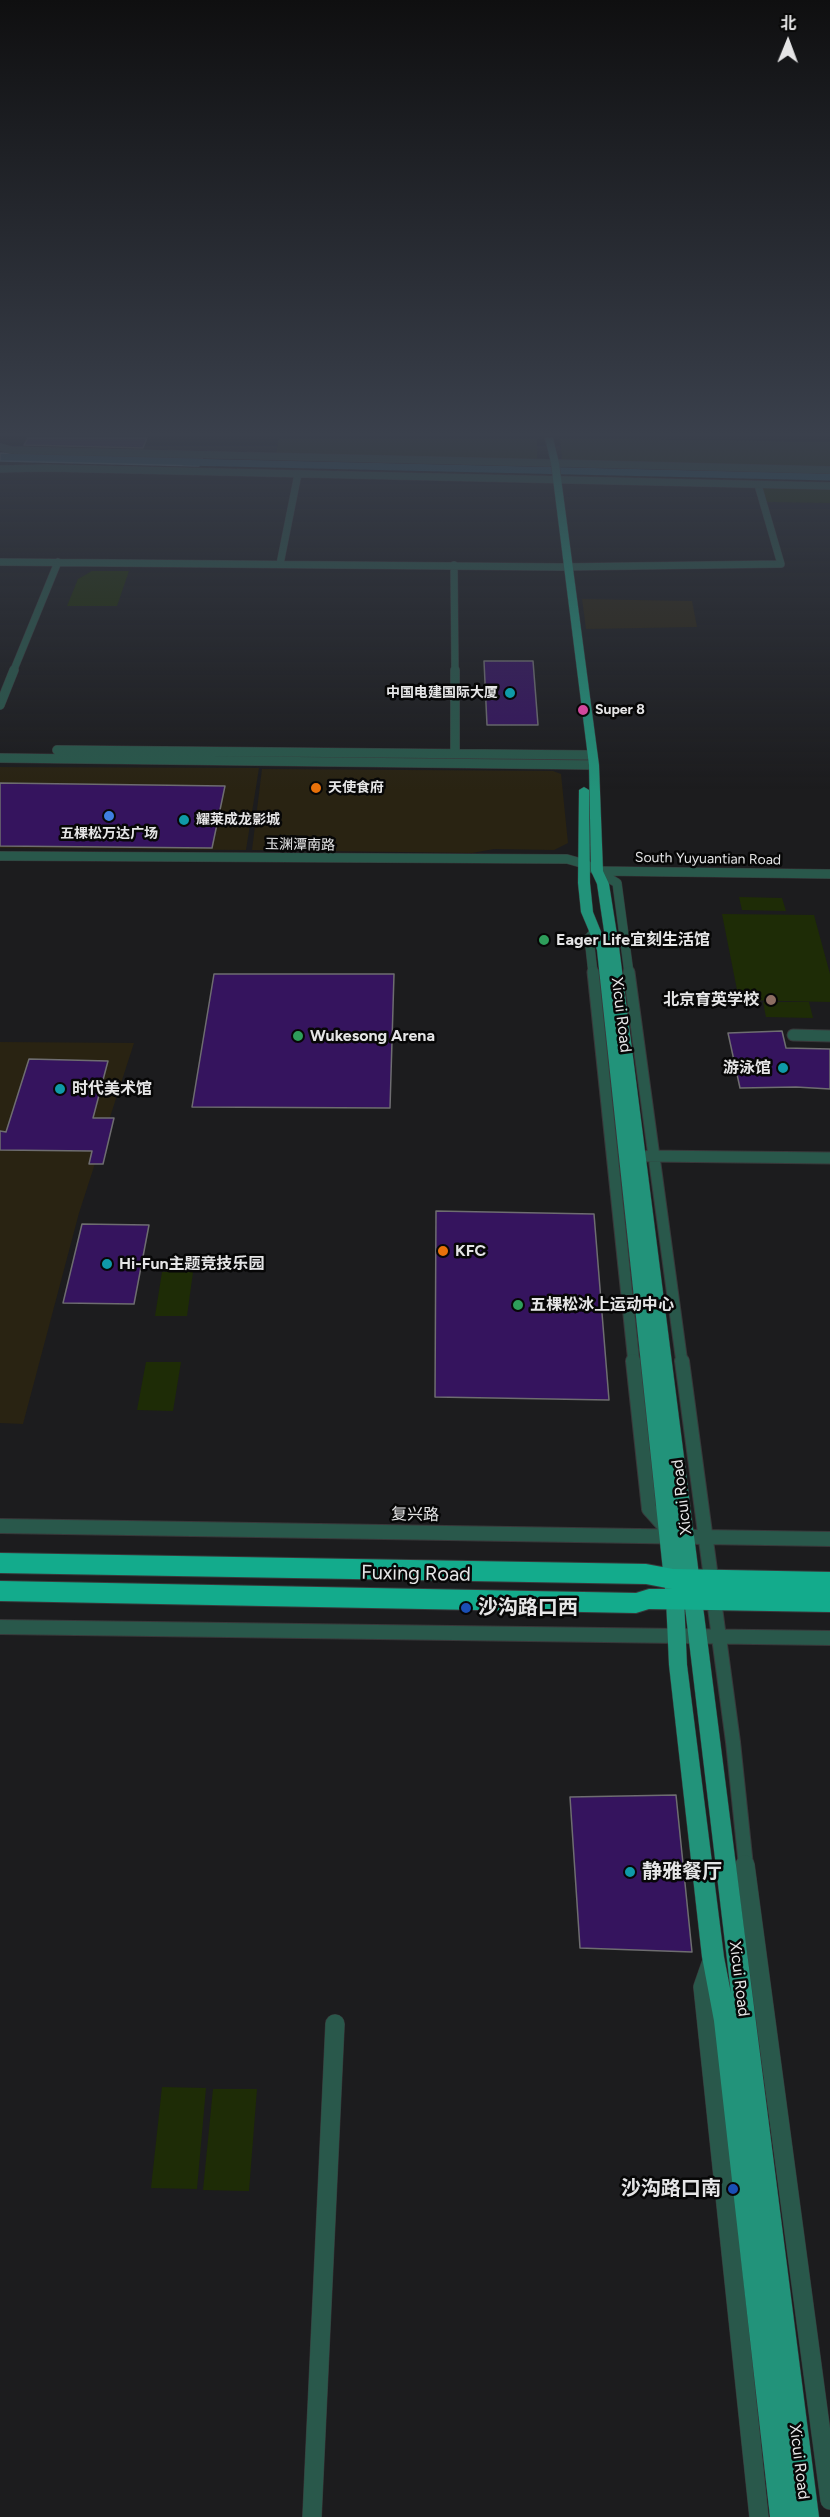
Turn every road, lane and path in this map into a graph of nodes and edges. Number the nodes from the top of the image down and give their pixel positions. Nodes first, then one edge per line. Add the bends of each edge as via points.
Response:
1 (282, 555) edge
2 (564, 555) edge
3 (779, 555) edge
4 (0, 562) edge
5 (58, 562) junction
6 (280, 564) junction
7 (454, 566) junction
8 (565, 566) junction
9 (0, 705) edge
10 (0, 750) edge
11 (455, 753) junction
12 (0, 758) edge
13 (588, 760) junction
14 (0, 856) edge
15 (0, 862) edge
16 (589, 868) junction
17 (830, 874) edge
18 (596, 931) junction
19 (793, 1035) dead end
20 (830, 1036) edge
21 (639, 1156) junction
22 (830, 1158) edge
23 (0, 1526) edge
24 (668, 1533) junction
25 (687, 1537) junction
26 (705, 1537) junction
27 (830, 1539) edge
28 (0, 1563) edge
29 (830, 1582) edge
30 (693, 1590) junction
31 (0, 1591) edge
32 (830, 1602) edge
33 (0, 1627) edge
34 (697, 1635) junction
35 (830, 1638) edge
36 (713, 1957) junction
37 (335, 2024) dead end
38 (830, 2500) edge
39 (312, 2517) edge
40 (759, 2517) edge
41 (783, 2517) edge
42 (806, 2517) edge

1 - 6 street
2 - 8 main road, Xicui Road
3 - 8 street via 781,564
4 - 5 street
5 - 6 street
5 - 9 street
6 - 7 street
7 - 8 street
7 - 11 street
8 - 13 main road, Xicui Road
10 - 11 street
11 - 13 street
12 - 13 street
13 - 16 main road, Xicui Road
14 - 16 street, 玉渊潭南路 via 567,859
15 - 16 street, 玉渊潭南路
16 - 17 street, South Yuyuantian Road
16 - 18 main road, Xicui Road via 587,912
16 - 21 street via 617,884
18 - 21 main road, Xicui Road via 603,950
18 - 24 street via 589,938 649,1509
19 - 20 street
21 - 22 street
21 - 24 main road, Xicui Road
21 - 25 main road, Xicui Road
21 - 26 street
23 - 24 street, 复兴路
24 - 25 street, 复兴路
24 - 30 main road, Xicui Road
25 - 26 street, 复兴路
25 - 30 main road, Xicui Road
26 - 27 street, 复兴路
26 - 30 street
28 - 30 highway, Fuxing Road via 646,1574
29 - 30 highway, Fuxing Road
30 - 31 highway, Fuxing Road via 636,1604
30 - 32 highway, Fuxing Road
30 - 34 main road, Xicui Road
30 - 34 street
33 - 34 street
34 - 35 street
34 - 36 main road, Xicui Road via 678,1665
34 - 38 street via 733,1742 738,1809
34 - 42 main road, Xicui Road
36 - 40 street via 703,1987
36 - 41 main road, Xicui Road via 725,2021
37 - 39 street

